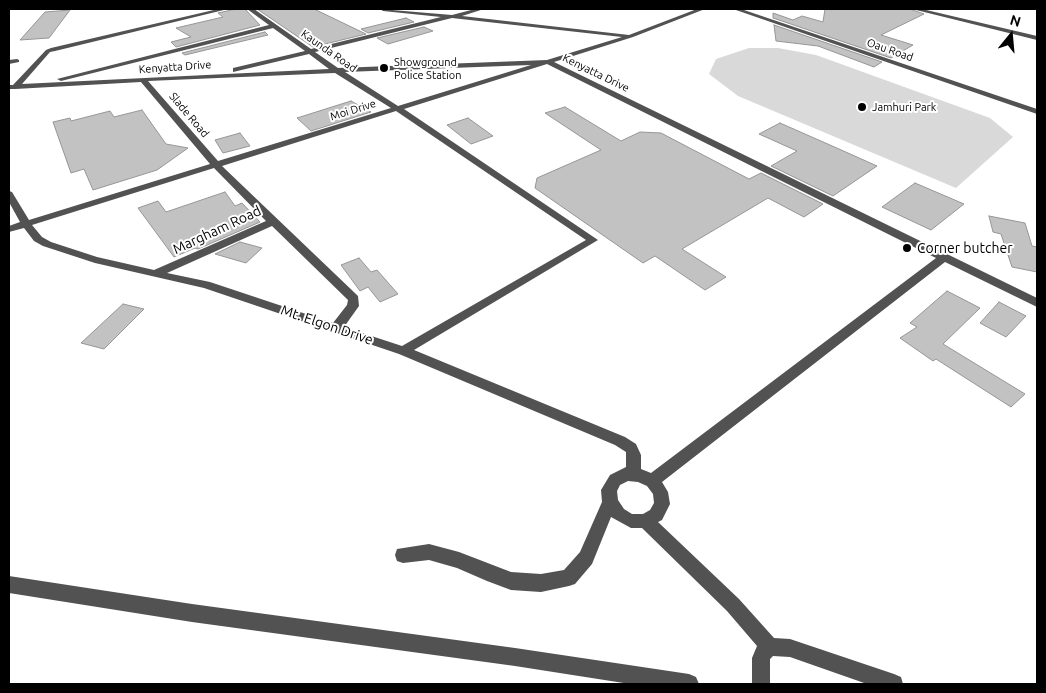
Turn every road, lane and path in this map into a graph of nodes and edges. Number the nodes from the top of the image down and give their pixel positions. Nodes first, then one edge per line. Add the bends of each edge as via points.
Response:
1 (225, 9) edge
2 (250, 9) edge
3 (383, 9) edge
4 (481, 9) edge
5 (702, 9) edge
6 (736, 9) edge
7 (915, 9) edge
8 (452, 17) junction
9 (274, 26) junction
10 (631, 36) junction
11 (1037, 38) edge
12 (310, 51) junction
13 (17, 61) dead end
14 (9, 62) edge
15 (548, 62) junction
16 (336, 70) junction
17 (226, 75) junction
18 (144, 81) junction
19 (34, 86) junction
20 (12, 87) edge
21 (398, 109) junction
22 (1037, 112) edge
23 (215, 164) junction
24 (9, 194) edge
25 (273, 222) junction
26 (26, 224) junction
27 (9, 229) edge
28 (944, 257) junction
29 (156, 273) junction
30 (1037, 303) edge
31 (336, 328) junction
32 (403, 351) junction
33 (634, 474) junction
34 (652, 481) junction
35 (610, 502) junction
36 (645, 521) junction
37 (403, 555) dead end
38 (9, 584) edge
39 (770, 647) junction
40 (689, 684) edge
41 (761, 684) edge
42 (894, 684) edge

1 - 20 street via 53,49
2 - 9 street, Kaunda Road
3 - 8 street
4 - 8 street
5 - 10 street, Moi Drive
6 - 22 street, Oau Road
7 - 11 street
8 - 10 street
8 - 12 street
9 - 12 street, Kaunda Road
9 - 19 street
10 - 15 street, Moi Drive
12 - 16 street, Kaunda Road
12 - 17 street
13 - 14 street
15 - 16 street, Kenyatta Drive
15 - 21 street, Moi Drive
15 - 28 street, Kenyatta Drive
16 - 17 street, Kenyatta Drive
16 - 21 street, Kaunda Road
17 - 18 street, Kenyatta Drive
18 - 19 street, Kenyatta Drive
18 - 23 street, Slade Road
19 - 20 street, Kenyatta Drive
21 - 23 street, Moi Drive
21 - 32 street, Kaunda Road via 593,240
23 - 25 street, Margham Road
23 - 26 street, Moi Drive
24 - 26 street, Mt. Elgon Drive
25 - 29 street, Margham Road
25 - 31 street via 354,299 353,306
26 - 27 street, Moi Drive
26 - 29 street, Mt. Elgon Drive via 38,239 72,254
28 - 30 street, Kenyatta Drive
28 - 34 street
29 - 31 street, Mt. Elgon Drive via 206,285
31 - 32 street, Mt. Elgon Drive
32 - 33 street, Mt. Elgon Drive via 620,441 632,448
33 - 34 street
33 - 35 street via 615,480 609,490
34 - 36 street via 660,492 662,504 656,515
35 - 36 street via 618,514 631,521
35 - 37 street via 586,558 570,578 541,583 512,581 429,552
36 - 39 street via 733,605
38 - 40 street
39 - 41 street via 762,658
39 - 42 street via 790,648

